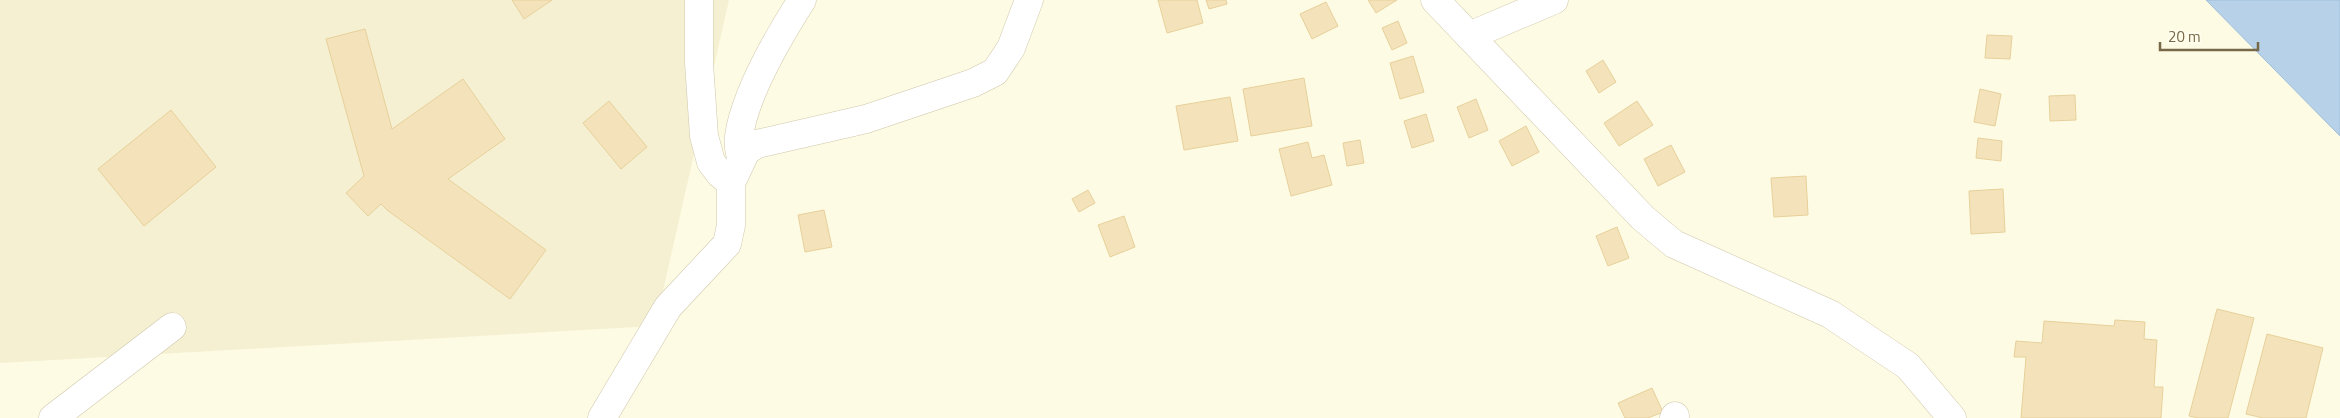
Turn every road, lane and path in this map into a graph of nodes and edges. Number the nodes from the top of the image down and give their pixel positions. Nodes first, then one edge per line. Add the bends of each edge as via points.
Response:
1 (699, 0) edge
2 (802, 0) edge
3 (1029, 0) edge
4 (1435, 0) edge
5 (1554, 0) edge
6 (1469, 36) junction
7 (736, 171) junction
8 (172, 327) dead end
9 (53, 418) edge
10 (602, 418) edge
11 (1952, 418) edge

1 - 7 street via 704,136 710,162 720,174
2 - 7 street via 746,109 739,135
3 - 7 street via 1011,48 995,72 973,83 866,119 758,144 746,151
4 - 6 street
5 - 6 street
6 - 11 street via 1643,218 1674,244 1830,314 1908,366
7 - 10 street via 727,244 668,307
8 - 9 street

